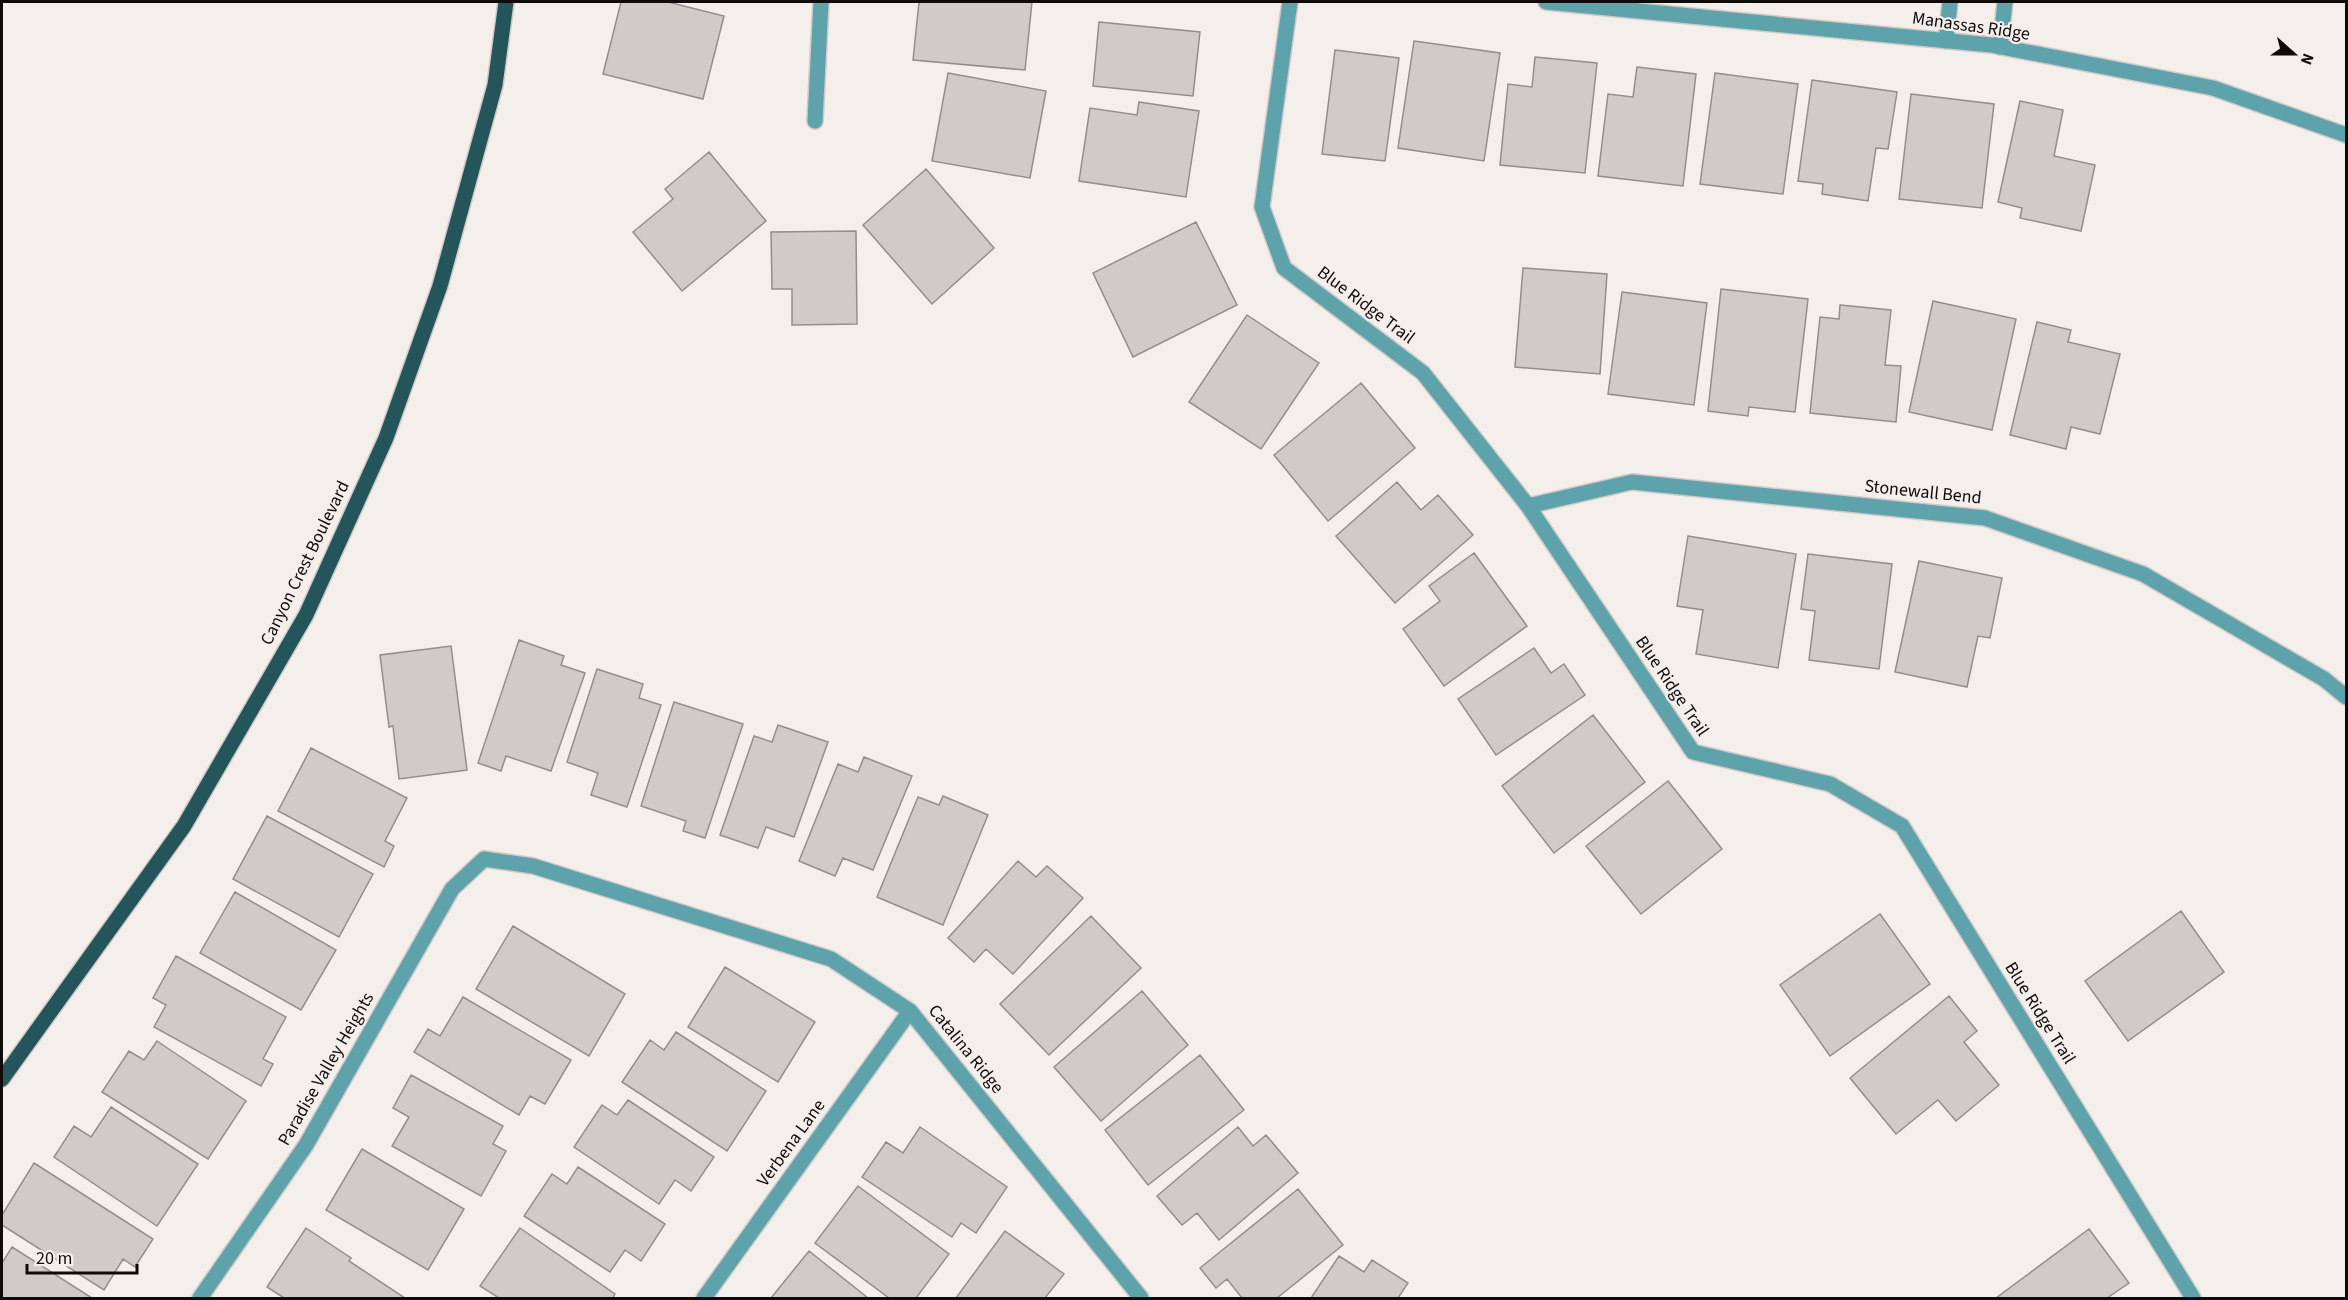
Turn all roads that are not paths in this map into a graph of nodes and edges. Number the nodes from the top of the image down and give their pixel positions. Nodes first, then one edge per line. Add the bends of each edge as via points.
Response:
1 (506, 2) edge
2 (820, 2) edge
3 (1290, 2) edge
4 (1546, 2) edge
5 (1950, 2) edge
6 (2005, 2) edge
7 (1946, 41) junction
8 (2000, 47) junction
9 (815, 121) dead end
10 (2346, 135) edge
11 (1528, 506) junction
12 (2346, 697) edge
13 (484, 859) joint
14 (910, 1011) junction
15 (2, 1079) edge
16 (200, 1299) edge
17 (704, 1299) edge
18 (1141, 1299) edge
19 (2193, 1299) edge

1 - 15 main road, Canyon Crest Boulevard via 495,85 440,286 386,438 306,615 184,826
2 - 9 street
3 - 11 street, Blue Ridge Trail via 1262,207 1284,268 1423,373
4 - 7 street, Manassas Ridge
5 - 7 street
6 - 8 street
7 - 8 street, Manassas Ridge
8 - 10 street, Manassas Ridge via 2213,88
11 - 12 street, Stonewall Bend via 1632,482 1985,518 2143,574 2324,679
11 - 19 street, Blue Ridge Trail via 1693,752 1830,784 1902,826
13 - 14 street, Catalina Ridge via 533,866 831,959
13 - 16 street, Paradise Valley Heights via 452,889 306,1145
14 - 17 street, Verbena Lane
14 - 18 street, Catalina Ridge

